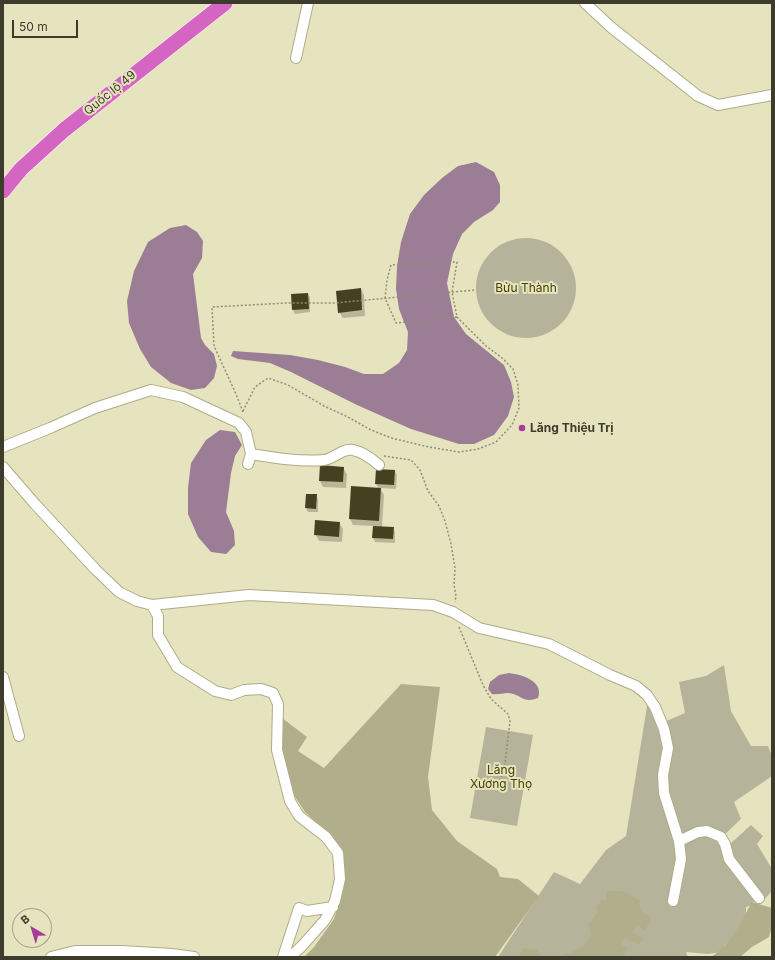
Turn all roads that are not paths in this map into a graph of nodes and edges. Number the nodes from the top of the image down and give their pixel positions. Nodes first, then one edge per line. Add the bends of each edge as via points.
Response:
1 (225, 3) edge
2 (308, 3) edge
3 (585, 3) edge
4 (296, 58) dead end
5 (772, 95) edge
6 (3, 191) edge
7 (3, 447) edge
8 (251, 454) junction
9 (248, 464) dead end
10 (379, 465) dead end
11 (3, 467) edge
12 (152, 605) junction
13 (3, 677) edge
14 (19, 736) dead end
15 (679, 841) junction
16 (759, 898) dead end
17 (673, 901) dead end
18 (333, 907) junction
19 (52, 957) edge
20 (194, 957) edge
21 (283, 957) edge
22 (290, 957) edge

1 - 6 highway, Quốc lộ 49 via 64,130 21,169
2 - 4 street
3 - 5 street via 612,28 698,96 718,105
7 - 8 street via 95,408 151,390 183,397 239,423 246,432
8 - 9 street
8 - 10 street via 285,460 322,460 332,459 343,451 351,450 368,456
11 - 12 street via 119,592
12 - 15 street via 249,595 433,605 453,612 479,628 549,644 636,686 647,695 655,707 668,748 663,775 664,793
12 - 18 street via 158,616 158,635 178,667 215,691 231,695 244,690 261,689 273,693 278,704 277,750 290,800 299,816 326,837 338,853 340,879
13 - 14 street
15 - 16 street via 698,832 721,837 729,859
15 - 17 street via 680,859
18 - 21 street via 307,910 300,908
18 - 22 street via 325,920
19 - 20 street via 75,950

